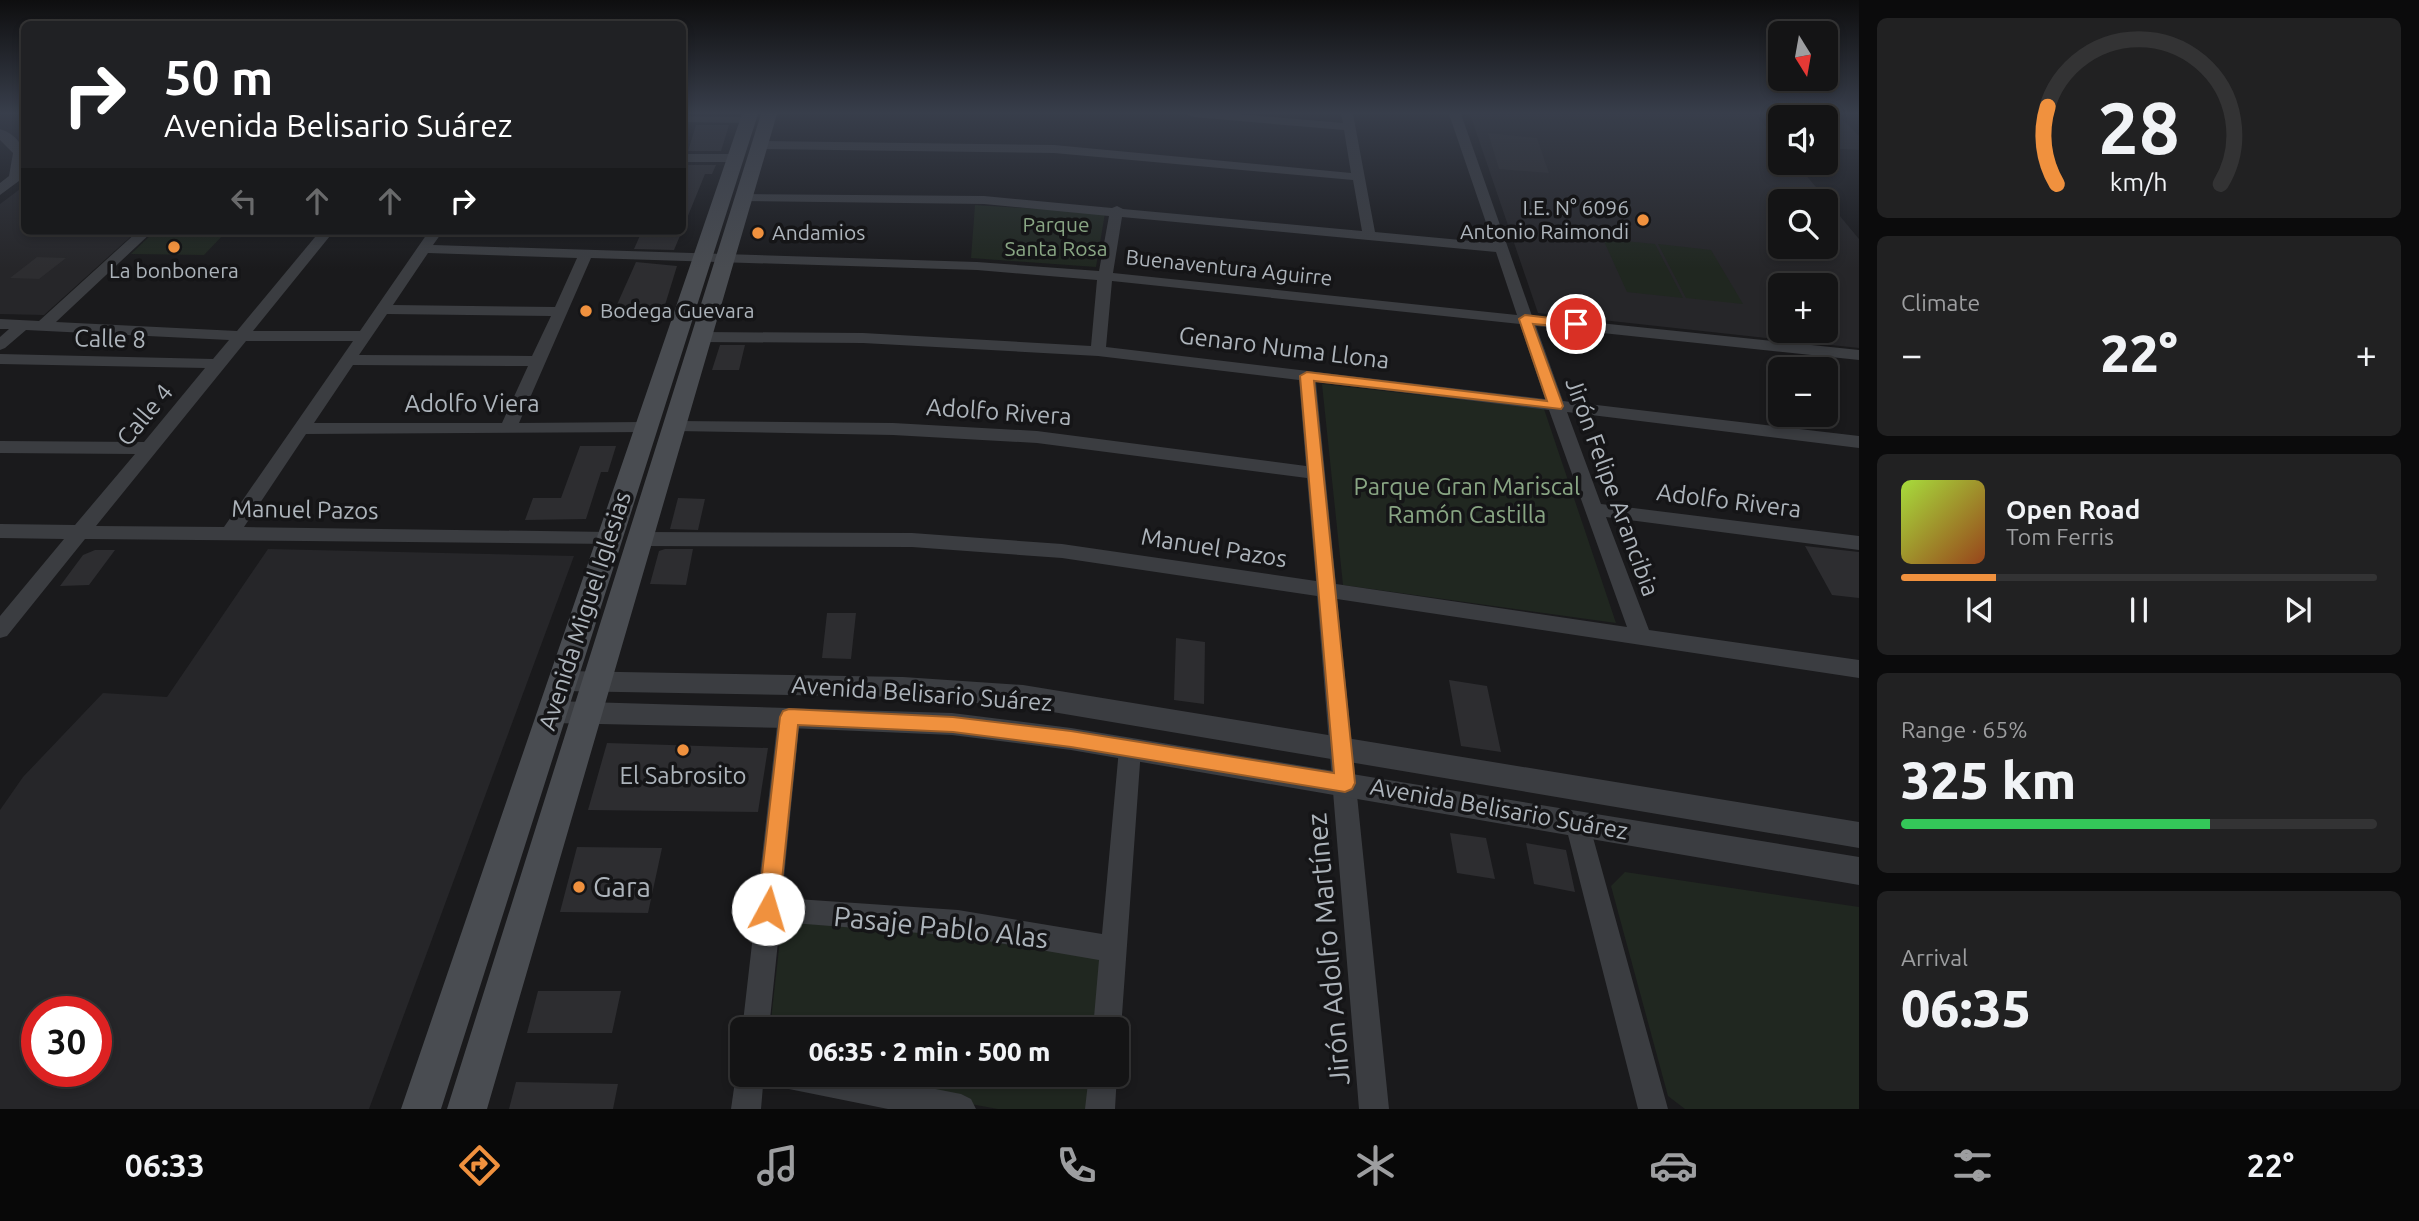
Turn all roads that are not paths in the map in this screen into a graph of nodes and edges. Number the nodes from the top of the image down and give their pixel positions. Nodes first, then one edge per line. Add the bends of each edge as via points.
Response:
1 (733, 166) edge
2 (753, 166) edge
3 (1236, 166) edge
4 (1356, 166) edge
5 (1472, 166) edge
6 (20, 175) edge
7 (1358, 177) junction
8 (0, 190) edge
9 (743, 198) junction
10 (1117, 210) junction
11 (1369, 234) junction
12 (142, 235) edge
13 (324, 235) edge
14 (433, 235) edge
15 (1500, 248) junction
16 (424, 249) junction
17 (586, 254) junction
18 (704, 257) junction
19 (726, 257) junction
20 (1105, 276) junction
21 (383, 309) junction
22 (560, 312) junction
23 (1525, 319) junction
24 (0, 324) edge
25 (23, 325) junction
26 (43, 326) junction
27 (241, 336) junction
28 (364, 336) junction
29 (702, 337) junction
30 (0, 345) edge
31 (1098, 351) junction
32 (1859, 355) edge
33 (0, 359) edge
34 (348, 360) junction
35 (538, 361) junction
36 (219, 364) junction
37 (1307, 376) junction
38 (1556, 406) junction
39 (676, 426) junction
40 (508, 428) junction
41 (644, 428) junction
42 (301, 429) junction
43 (1859, 442) edge
44 (0, 447) edge
45 (149, 448) junction
46 (1316, 473) junction
47 (1593, 509) junction
48 (0, 531) edge
49 (80, 533) junction
50 (229, 535) junction
51 (610, 538) junction
52 (641, 539) junction
53 (1859, 543) edge
54 (1327, 591) junction
55 (0, 630) edge
56 (1641, 637) junction
57 (1859, 669) edge
58 (563, 681) junction
59 (597, 681) junction
60 (552, 712) junction
61 (587, 713) junction
62 (789, 717) junction
63 (1130, 749) junction
64 (1342, 750) junction
65 (1345, 783) junction
66 (1577, 823) junction
67 (1859, 835) edge
68 (1859, 871) edge
69 (768, 909) junction
70 (1114, 949) junction
71 (756, 1017) edge
72 (1108, 1017) edge
73 (749, 1087) edge
74 (850, 1087) edge
75 (1102, 1087) edge
76 (421, 1109) edge
77 (467, 1109) edge
78 (746, 1109) edge
79 (961, 1109) edge
80 (1100, 1109) edge
81 (1374, 1109) edge
82 (1653, 1109) edge

1 - 18 main road, Avenida Miguel Iglesias
2 - 9 main road, Avenida Miguel Iglesias
3 - 7 street
4 - 7 street
5 - 15 street, Jirón Felipe Arancibia
6 - 8 street
7 - 11 street
9 - 10 street via 984,200
9 - 19 main road, Avenida Miguel Iglesias
10 - 11 street
10 - 20 street
11 - 15 street
12 - 26 street
13 - 27 street, Calle 4
14 - 16 street
15 - 23 street, Jirón Felipe Arancibia
16 - 17 street, Buenaventura Aguirre
16 - 21 street
17 - 18 street, Buenaventura Aguirre
17 - 22 street
18 - 19 street, Buenaventura Aguirre
18 - 41 main road, Avenida Miguel Iglesias
19 - 20 street, Buenaventura Aguirre via 977,265
19 - 29 main road, Avenida Miguel Iglesias
20 - 23 street, Buenaventura Aguirre
20 - 31 street
21 - 22 street
21 - 28 street
22 - 35 street
23 - 32 street, Buenaventura Aguirre
23 - 38 street, Jirón Felipe Arancibia
24 - 25 street
25 - 26 street
25 - 30 street
26 - 27 street
27 - 28 street
27 - 36 street, Calle 4
28 - 34 street
29 - 31 street, Genaro Numa Llona via 928,341
29 - 39 main road, Avenida Miguel Iglesias
31 - 37 street, Genaro Numa Llona
33 - 36 street, Calle 8
34 - 35 street
34 - 42 street
35 - 40 street
36 - 45 street, Calle 4
37 - 38 street, Genaro Numa Llona
37 - 46 street, Jirón Adolfo Martínez
38 - 43 street, Genaro Numa Llona
38 - 47 street, Jirón Felipe Arancibia
39 - 46 street, Adolfo Rivera via 892,429 1037,437
39 - 52 main road, Avenida Miguel Iglesias
40 - 41 street, Adolfo Viera
40 - 42 street, Adolfo Viera
41 - 51 main road, Avenida Miguel Iglesias
42 - 50 street
44 - 45 street
45 - 49 street, Calle 4
46 - 54 street, Jirón Adolfo Martínez
47 - 53 street, Adolfo Rivera
47 - 56 street, Jirón Felipe Arancibia
48 - 49 street, Manuel Pazos
49 - 50 street, Manuel Pazos
49 - 55 street, Calle 4
50 - 51 street, Manuel Pazos
51 - 58 main road, Avenida Miguel Iglesias
52 - 54 street, Manuel Pazos via 912,540 1048,550
52 - 59 main road, Avenida Miguel Iglesias
54 - 56 street, Manuel Pazos
54 - 64 street, Jirón Adolfo Martínez
56 - 57 street, Manuel Pazos
58 - 59 street, Avenida Belisario Suárez
58 - 60 main road, Avenida Miguel Iglesias
59 - 61 main road, Avenida Miguel Iglesias
59 - 64 street, Avenida Belisario Suárez via 903,687 1023,696
60 - 61 street, Avenida Belisario Suárez
60 - 76 main road, Avenida Miguel Iglesias
61 - 62 street, Avenida Belisario Suárez
61 - 77 main road, Avenida Miguel Iglesias
62 - 63 street, Avenida Belisario Suárez via 953,724
62 - 69 street
63 - 65 street, Avenida Belisario Suárez
63 - 70 street
64 - 65 street, Jirón Adolfo Martínez
64 - 67 street, Avenida Belisario Suárez
65 - 66 street, Avenida Belisario Suárez
65 - 81 street, Jirón Adolfo Martínez
66 - 68 street, Avenida Belisario Suárez
66 - 82 street
69 - 70 street, Pasaje Pablo Alas via 958,923
69 - 71 street
70 - 72 street
73 - 78 street
74 - 79 street
75 - 80 street

